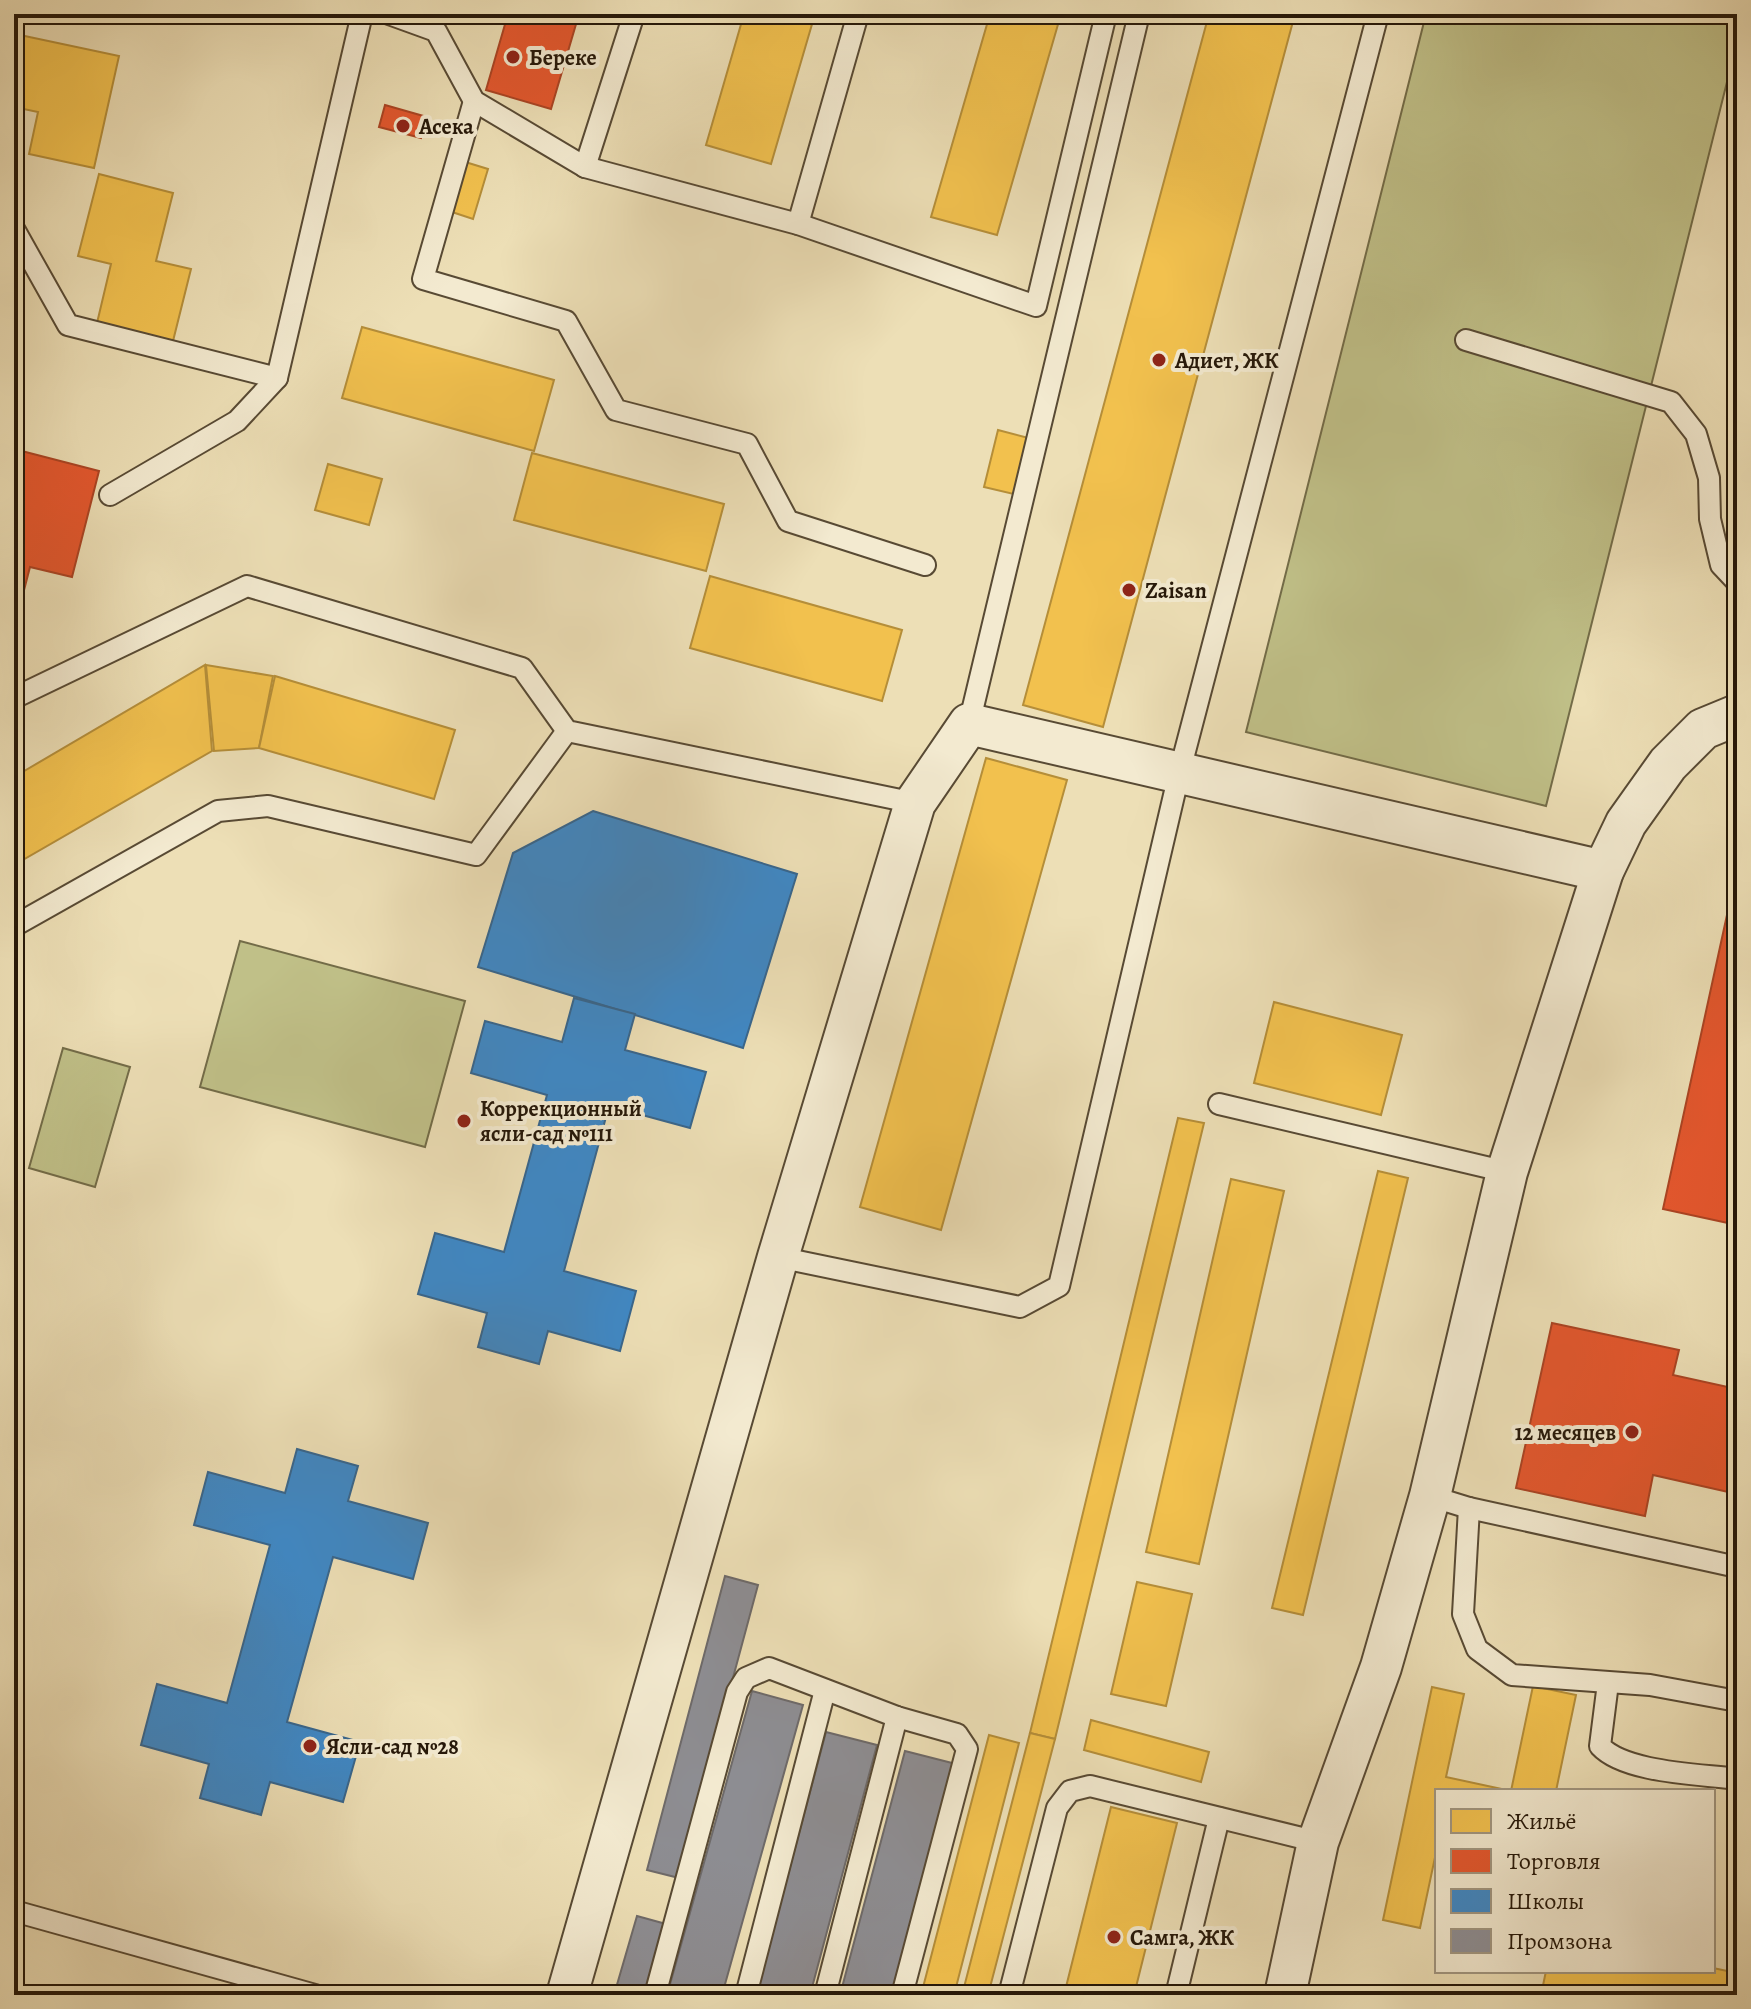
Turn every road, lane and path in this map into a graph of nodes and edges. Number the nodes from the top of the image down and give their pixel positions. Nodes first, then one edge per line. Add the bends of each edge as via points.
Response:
1 (362, 14) edge
2 (389, 14) edge
3 (634, 14) edge
4 (858, 14) edge
5 (1106, 14) edge
6 (1139, 14) edge
7 (1378, 14) edge
8 (474, 101) junction
9 (585, 167) junction
10 (798, 224) junction
11 (14, 229) edge
12 (1466, 340) dead end
13 (277, 378) junction
14 (110, 495) dead end
15 (925, 565) dead end
16 (1737, 582) edge
17 (14, 698) edge
18 (1737, 715) edge
19 (969, 724) junction
20 (567, 731) junction
21 (1179, 774) junction
22 (915, 803) junction
23 (1603, 871) junction
24 (14, 926) edge
25 (1219, 1104) dead end
26 (1507, 1172) junction
27 (778, 1257) junction
28 (1430, 1496) junction
29 (1469, 1508) junction
30 (1737, 1567) edge
31 (1608, 1683) junction
32 (825, 1690) junction
33 (1737, 1701) edge
34 (897, 1717) junction
35 (1737, 1779) edge
36 (1219, 1818) junction
37 (1318, 1842) junction
38 (14, 1911) edge
39 (315, 1995) edge
40 (567, 1995) edge
41 (655, 1995) edge
42 (746, 1995) edge
43 (825, 1995) edge
44 (902, 1995) edge
45 (1009, 1995) edge
46 (1176, 1995) edge
47 (1285, 1995) edge

1 - 13 lane
2 - 8 lane via 436,31
3 - 9 lane
4 - 10 lane
5 - 10 lane via 1036,306
6 - 19 lane
7 - 21 lane
8 - 9 lane
8 - 15 lane via 423,279 566,321 616,410 747,444 788,521
9 - 10 lane
11 - 13 lane via 68,325
12 - 16 lane via 1671,402 1696,434 1709,478 1710,519 1721,565
13 - 14 lane via 237,421
17 - 20 lane via 247,586 522,668
18 - 23 street via 1703,729 1668,764 1626,823
19 - 21 street
19 - 22 street
20 - 22 lane
20 - 24 lane via 476,855 268,806 218,811
21 - 23 street
21 - 27 lane via 1059,1286 1020,1307
22 - 27 street
23 - 26 street
25 - 26 lane
26 - 28 street
27 - 40 street
28 - 29 lane
28 - 37 street via 1381,1667
29 - 30 lane
29 - 31 lane via 1463,1614 1477,1649 1512,1675
31 - 33 lane
31 - 35 lane via 1600,1746 1610,1757
32 - 34 lane
32 - 41 lane via 769,1668 746,1678 737,1692
32 - 42 lane
34 - 43 lane
34 - 44 lane via 957,1734 967,1749
36 - 37 lane
36 - 45 lane via 1090,1786 1070,1791 1057,1808
36 - 46 lane
37 - 47 street
38 - 39 lane

